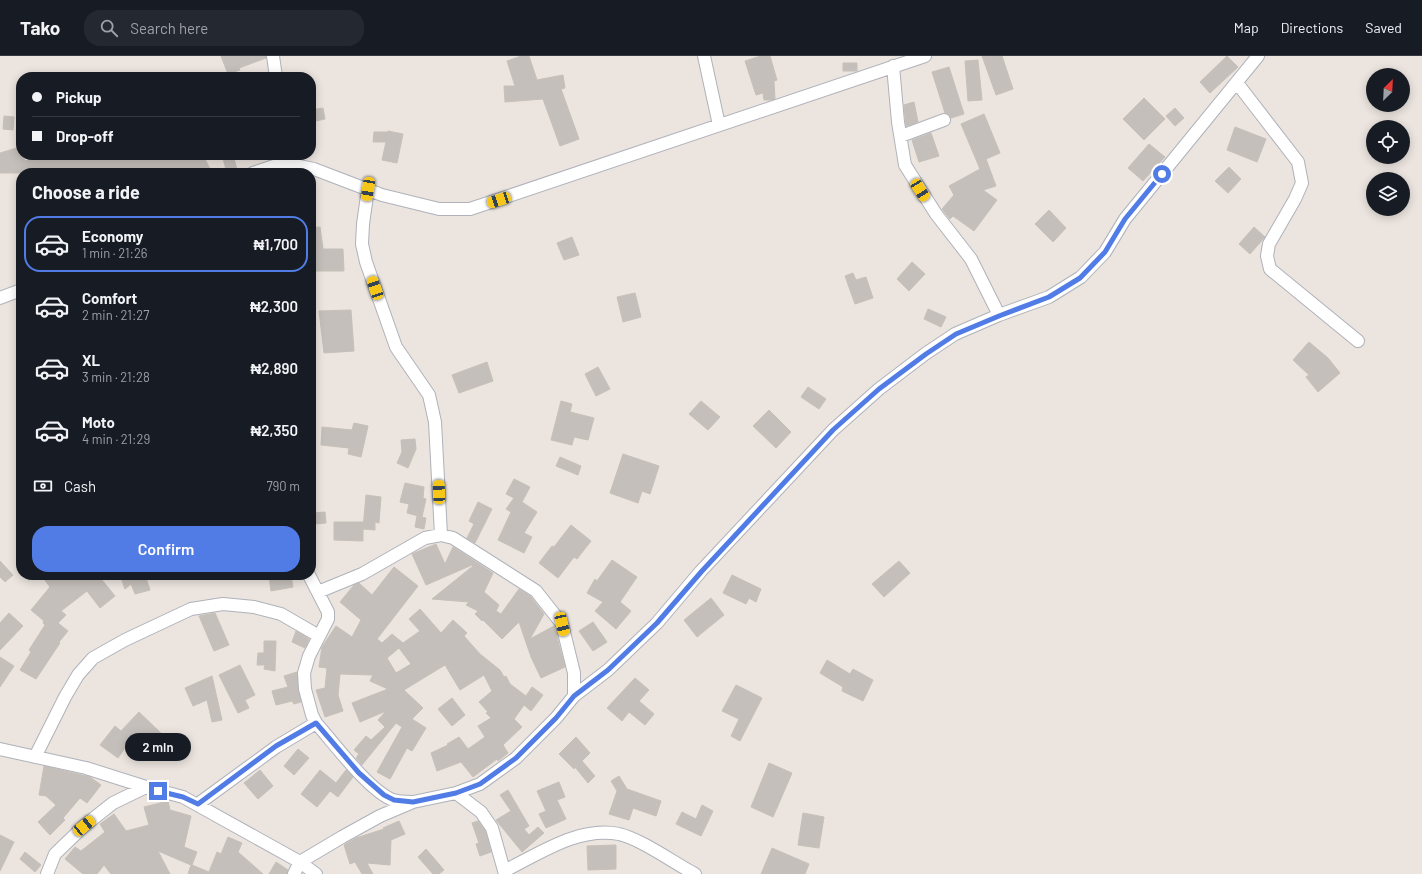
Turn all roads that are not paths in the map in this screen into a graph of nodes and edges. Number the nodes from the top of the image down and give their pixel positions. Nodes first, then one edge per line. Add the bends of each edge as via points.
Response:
1 (273, 56) edge
2 (704, 56) edge
3 (925, 56) edge
4 (1258, 56) edge
5 (893, 66) junction
6 (275, 72) edge
7 (1237, 82) junction
8 (944, 120) dead end
9 (720, 125) junction
10 (900, 136) junction
11 (288, 160) edge
12 (268, 168) edge
13 (311, 168) edge
14 (316, 170) edge
15 (368, 189) junction
16 (16, 292) edge
17 (0, 298) edge
18 (999, 316) junction
19 (1358, 341) dead end
20 (441, 535) junction
21 (312, 580) edge
22 (318, 592) junction
23 (319, 636) junction
24 (574, 696) junction
25 (316, 723) junction
26 (0, 749) edge
27 (35, 757) junction
28 (146, 787) junction
29 (456, 793) junction
30 (413, 802) junction
31 (198, 804) junction
32 (300, 862) junction
33 (504, 873) edge
34 (47, 874) edge
35 (294, 874) edge
36 (316, 874) edge
37 (695, 874) edge

1 - 6 street
2 - 9 street
3 - 5 street
4 - 7 street
5 - 9 street
5 - 10 street
7 - 18 street via 1125,219 1105,252 1080,278 1049,297
7 - 19 street via 1298,162 1302,183 1269,244 1266,256 1270,269
8 - 10 street
9 - 15 street via 470,209 439,209
10 - 18 street via 905,165 936,214 971,259
11 - 12 street
11 - 13 street
14 - 15 street
15 - 20 street via 362,244 366,262 396,347 429,395 435,422
16 - 17 street
18 - 24 street via 956,334 873,394 833,430 657,623 608,670
20 - 22 street via 425,538 362,574
20 - 24 street via 452,538 536,591 562,624 574,673
21 - 22 street
22 - 23 street via 328,612 328,620
23 - 25 street via 304,673 304,689
23 - 27 street via 281,614 254,607 223,604 191,609 93,658 78,675 65,697
24 - 29 street via 516,758 480,784
25 - 30 street via 359,773 384,795 394,800
25 - 31 street via 276,746
26 - 27 street
27 - 28 street via 86,768
28 - 31 street
28 - 34 street via 113,803 84,826 55,854
29 - 30 street
29 - 33 street via 481,812 492,828
30 - 32 street via 380,816
31 - 32 street
32 - 35 street
32 - 36 street
33 - 37 street via 565,840 594,833 619,834 638,841

